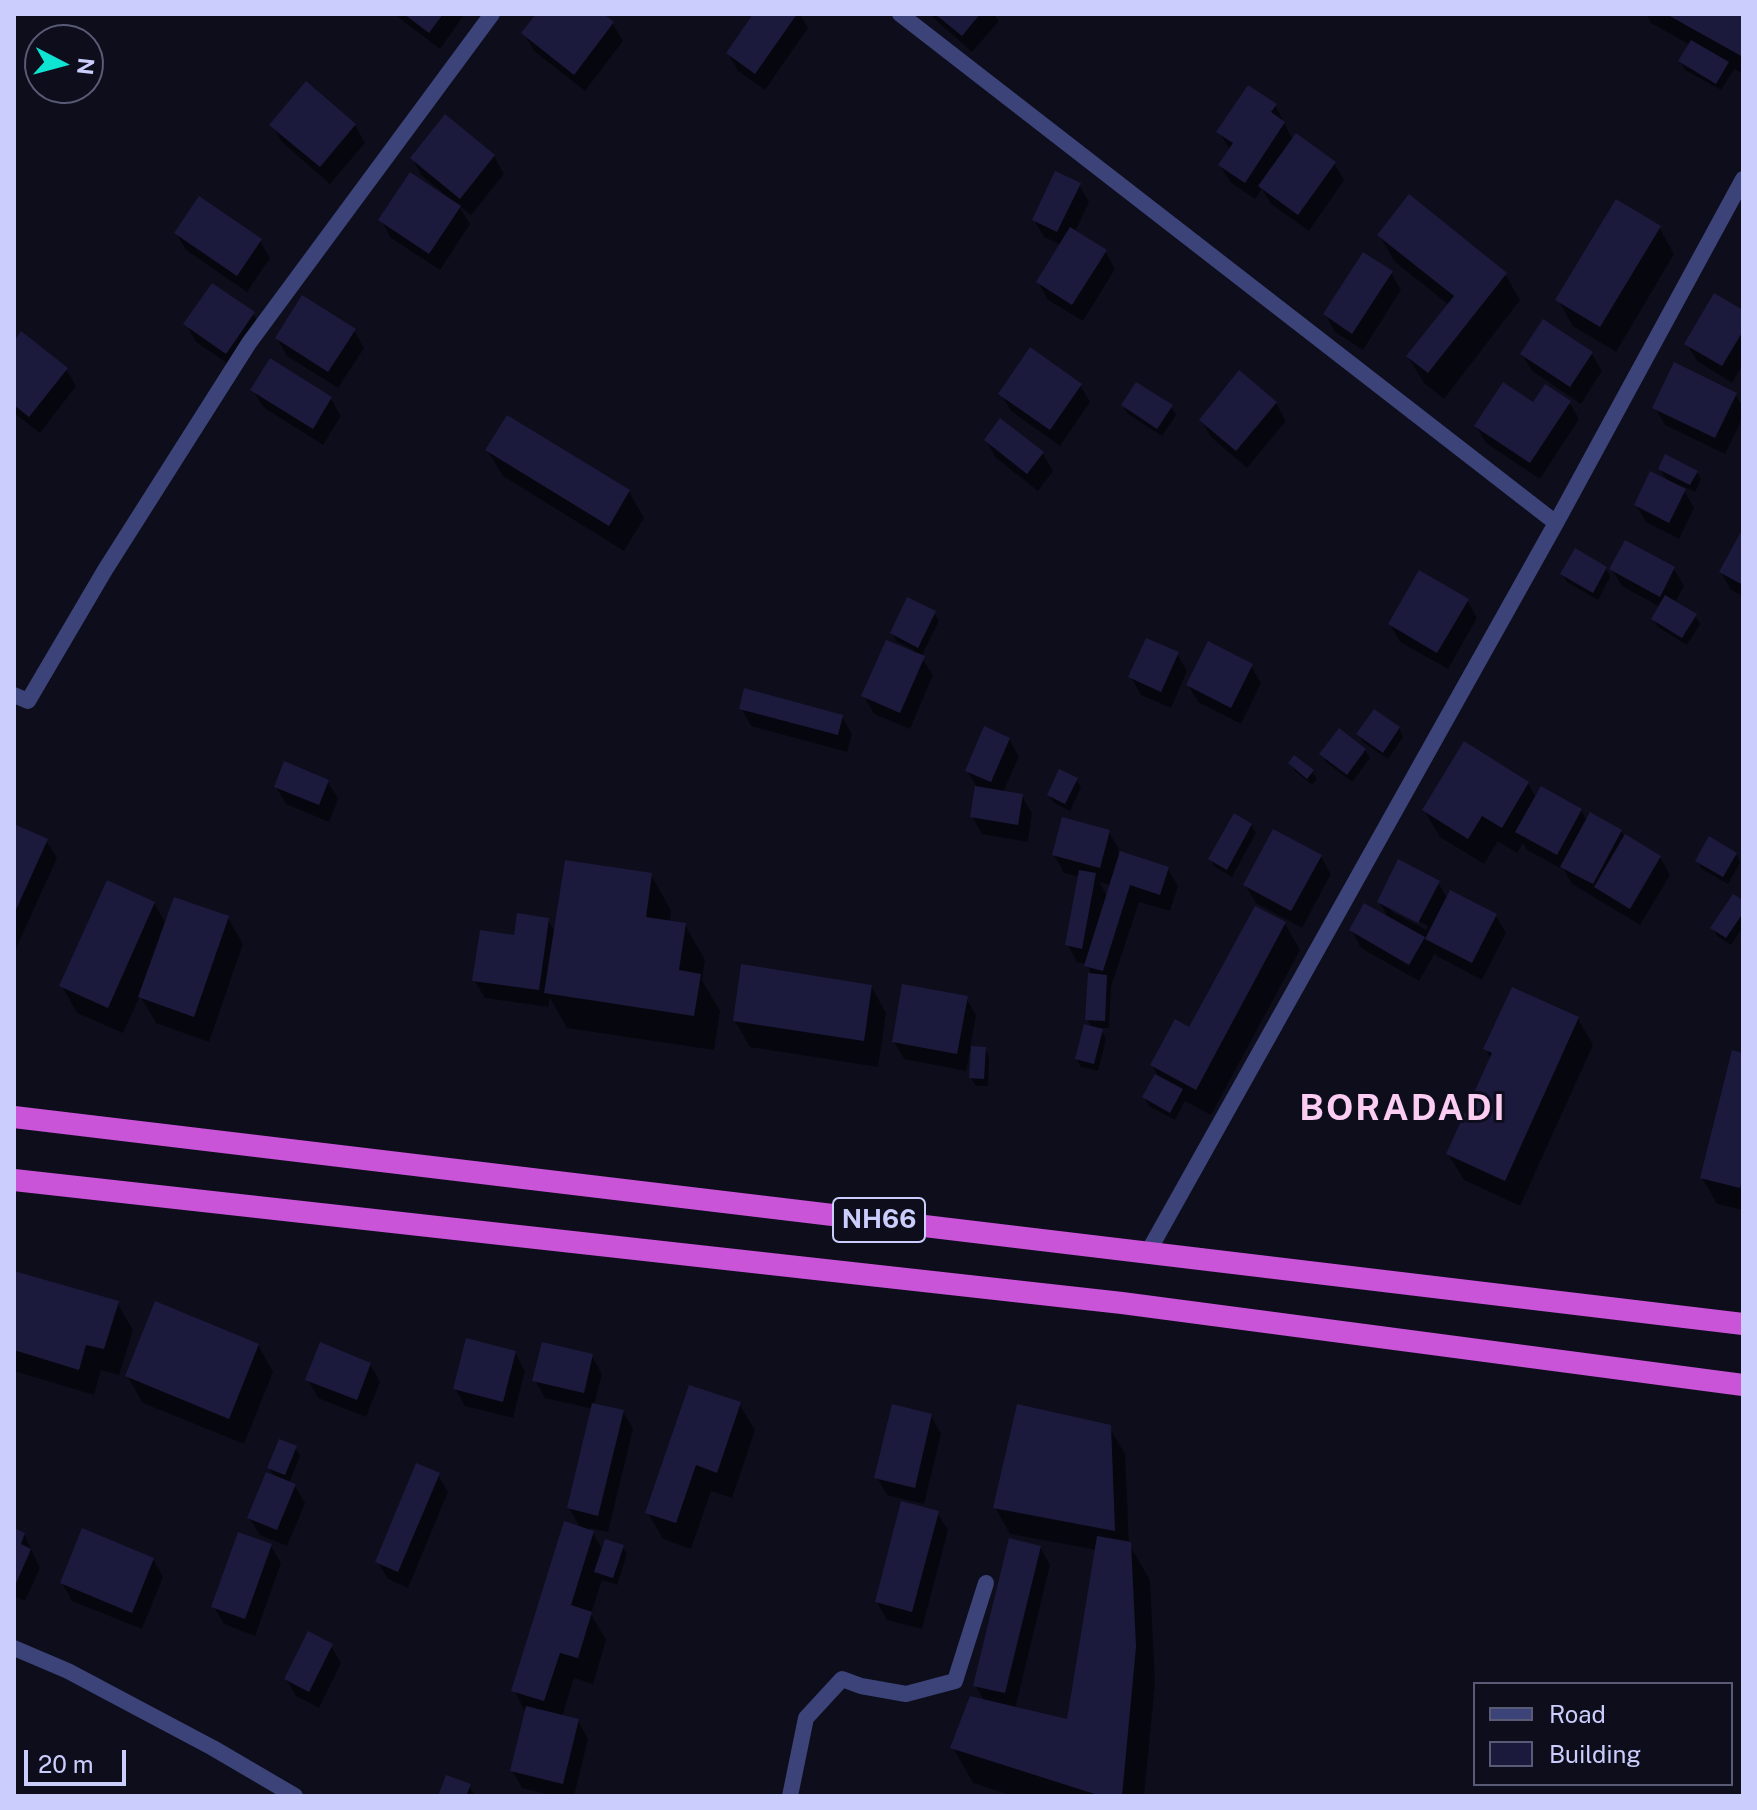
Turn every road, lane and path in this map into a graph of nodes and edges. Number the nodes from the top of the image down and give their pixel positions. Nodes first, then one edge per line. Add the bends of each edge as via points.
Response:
1 (492, 14) edge
2 (900, 14) edge
3 (1743, 179) edge
4 (1556, 523) junction
5 (14, 695) edge
6 (14, 1117) edge
7 (14, 1180) edge
8 (1148, 1252) junction
9 (1743, 1324) edge
10 (1743, 1385) edge
11 (986, 1583) dead end
12 (14, 1648) edge
13 (295, 1796) edge
14 (790, 1796) edge

1 - 5 street via 249,343 28,701
2 - 4 street
3 - 4 street
4 - 8 street
6 - 8 highway, NH66
7 - 10 highway, NH66 via 1122,1303
8 - 9 highway, NH66
11 - 14 street via 955,1681 906,1694 842,1679 806,1718
12 - 13 street via 68,1671

